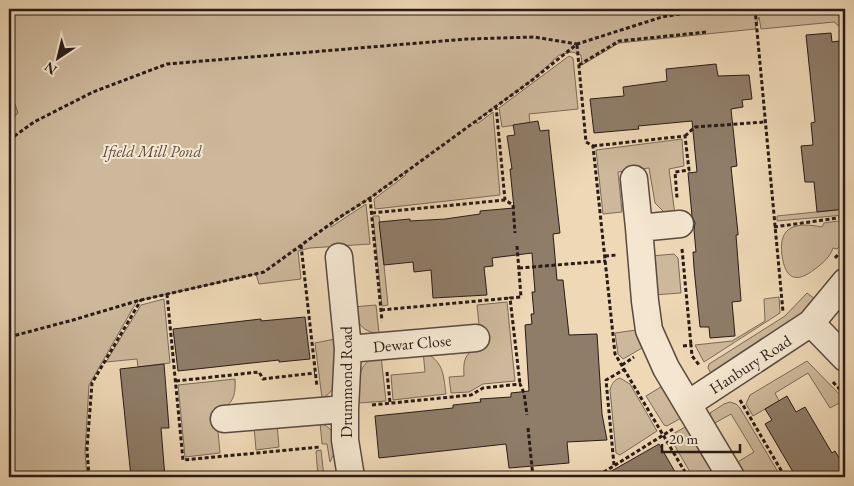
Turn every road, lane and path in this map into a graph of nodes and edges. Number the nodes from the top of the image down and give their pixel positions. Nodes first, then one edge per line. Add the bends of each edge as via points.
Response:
1 (709, 9) edge
2 (755, 9) edge
3 (842, 9) edge
4 (844, 19) edge
5 (707, 32) dead end
6 (845, 40) edge
7 (577, 44) junction
8 (579, 65) dead end
9 (496, 106) junction
10 (765, 122) junction
11 (685, 136) dead end
12 (9, 140) edge
13 (634, 179) dead end
14 (370, 198) junction
15 (506, 200) junction
16 (372, 213) junction
17 (845, 217) edge
18 (680, 224) dead end
19 (774, 227) junction
20 (639, 228) junction
21 (515, 233) dead end
22 (301, 245) junction
23 (517, 246) dead end
24 (340, 257) dead end
25 (606, 261) dead end
26 (519, 268) junction
27 (845, 282) edge
28 (510, 298) junction
29 (141, 300) junction
30 (381, 310) junction
31 (783, 314) dead end
32 (811, 323) junction
33 (9, 336) edge
34 (476, 338) dead end
35 (384, 346) junction
36 (348, 349) junction
37 (845, 358) edge
38 (625, 369) dead end
39 (315, 373) junction
40 (176, 381) dead end
41 (520, 384) junction
42 (733, 398) dead end
43 (390, 403) junction
44 (371, 406) dead end
45 (345, 409) junction
46 (692, 410) junction
47 (316, 411) junction
48 (527, 415) dead end
49 (224, 420) dead end
50 (528, 428) dead end
51 (318, 447) dead end
52 (614, 466) junction
53 (89, 477) edge
54 (351, 477) edge
55 (533, 477) edge
56 (592, 477) edge
57 (731, 477) edge
58 (785, 477) edge

1 - 7 path via 662,16
2 - 10 path
3 - 4 path
4 - 6 path
5 - 8 path via 619,41
7 - 9 path
7 - 12 path via 534,37 467,39 167,64 93,92 34,122
9 - 14 path
9 - 15 path
10 - 11 path via 695,128
10 - 19 path
13 - 20 street
14 - 16 path
14 - 22 path
15 - 16 path
15 - 21 path via 512,204
16 - 30 path
17 - 19 path
18 - 20 street
19 - 31 path
20 - 46 street via 649,330 666,368
22 - 29 path via 264,272
22 - 39 path
23 - 26 path
24 - 36 street, Drummond Road
25 - 26 path
26 - 28 path via 521,297
27 - 32 street, Hanbury Road
28 - 30 path
28 - 41 path
29 - 33 path
29 - 53 path via 92,383 87,449
30 - 35 path
32 - 37 street
32 - 46 street, Hanbury Road
34 - 35 street, Dewar Close
35 - 36 street, Dewar Close
35 - 43 path
36 - 45 street, Drummond Road
38 - 52 path via 606,380
39 - 40 path via 263,379 259,372
39 - 47 path
41 - 43 path via 483,388 471,395
41 - 48 path
42 - 58 path via 739,398
43 - 44 path
45 - 47 street
45 - 54 street, Drummond Road via 345,440
46 - 52 path
46 - 57 street
47 - 49 street
47 - 51 path
50 - 55 path
52 - 56 path

